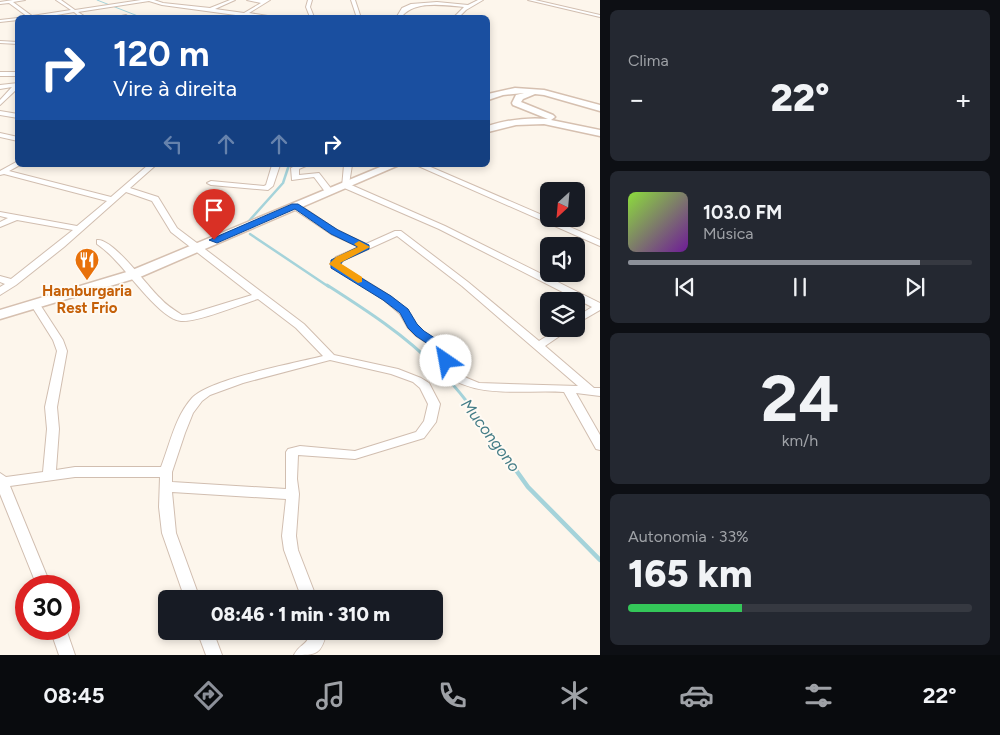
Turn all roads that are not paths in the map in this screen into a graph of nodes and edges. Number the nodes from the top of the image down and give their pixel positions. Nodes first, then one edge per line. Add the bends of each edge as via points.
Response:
1 (23, 0) edge
2 (58, 0) edge
3 (149, 0) edge
4 (233, 0) edge
5 (249, 0) edge
6 (310, 0) edge
7 (352, 0) edge
8 (408, 0) edge
9 (481, 0) edge
10 (530, 0) edge
11 (267, 1) edge
12 (10, 2) junction
13 (433, 3) junction
14 (0, 4) edge
15 (470, 7) junction
16 (209, 10) junction
17 (75, 11) junction
18 (244, 14) junction
19 (28, 15) edge
20 (46, 15) edge
21 (81, 15) edge
22 (252, 15) edge
23 (313, 15) edge
24 (358, 15) edge
25 (400, 15) edge
26 (458, 15) edge
27 (600, 16) edge
28 (15, 19) edge
29 (0, 21) edge
30 (3, 43) edge
31 (0, 48) edge
32 (0, 74) edge
33 (15, 74) edge
34 (15, 85) edge
35 (0, 86) edge
36 (15, 87) edge
37 (550, 94) junction
38 (490, 97) edge
39 (0, 103) edge
40 (600, 108) edge
41 (0, 113) edge
42 (15, 116) edge
43 (580, 127) junction
44 (490, 129) edge
45 (600, 133) edge
46 (0, 135) edge
47 (15, 138) edge
48 (15, 165) edge
49 (150, 167) edge
50 (275, 167) edge
51 (298, 167) edge
52 (348, 167) edge
53 (389, 167) edge
54 (425, 167) edge
55 (2, 173) edge
56 (212, 183) dead end
57 (345, 185) junction
58 (124, 189) junction
59 (329, 190) junction
60 (112, 200) junction
61 (295, 206) junction
62 (0, 214) edge
63 (16, 217) junction
64 (0, 225) edge
65 (78, 229) junction
66 (100, 242) dead end
67 (600, 243) edge
68 (197, 247) junction
69 (366, 247) junction
70 (134, 274) junction
71 (0, 279) edge
72 (13, 282) junction
73 (0, 292) edge
74 (258, 296) junction
75 (36, 305) junction
76 (600, 306) edge
77 (1, 314) edge
78 (585, 315) edge
79 (552, 337) edge
80 (538, 346) junction
81 (330, 357) junction
82 (568, 388) junction
83 (595, 391) edge
84 (600, 446) edge
85 (166, 472) junction
86 (49, 476) junction
87 (1, 480) edge
88 (166, 487) junction
89 (293, 494) junction
90 (40, 575) edge
91 (190, 590) edge
92 (307, 590) edge
93 (62, 640) edge
94 (208, 640) edge
95 (317, 640) edge
96 (67, 655) edge
97 (214, 655) edge
98 (302, 655) edge

1 - 12 street
2 - 17 street
3 - 16 street
3 - 17 street
4 - 16 street
5 - 11 street
6 - 23 street via 308,7
7 - 24 street
8 - 13 street
9 - 15 street
10 - 27 street
11 - 18 street
12 - 14 street
12 - 19 street
13 - 15 street
13 - 25 street via 407,7
15 - 26 street
16 - 18 street
17 - 20 street
17 - 21 street
18 - 22 street
28 - 29 street
30 - 31 street
32 - 33 street
34 - 35 street
36 - 39 street
37 - 38 street via 514,91
37 - 40 street
37 - 43 street via 524,95 516,103 530,111
41 - 42 street
43 - 44 street via 521,121
43 - 45 street
46 - 47 street
48 - 55 street
49 - 58 street
50 - 56 street via 265,188
51 - 59 street via 295,168 295,178 316,175
52 - 57 street
53 - 57 street
54 - 67 street
55 - 60 street
57 - 59 street
57 - 76 street via 466,238
58 - 60 street
58 - 68 street via 155,199 174,230
59 - 61 street
60 - 65 street
61 - 68 street
61 - 69 street via 334,232
62 - 63 street
63 - 64 street
63 - 65 street
65 - 72 street
66 - 70 street
68 - 70 street
68 - 74 street
69 - 80 street via 398,233
69 - 82 street via 339,259 335,266 404,312 416,330 446,351 446,366 454,376 468,384 485,387
70 - 74 street via 142,287 180,318
70 - 75 street
71 - 72 street
72 - 73 street
74 - 81 street via 300,326
75 - 77 street
75 - 86 street via 62,351 51,407 53,430
76 - 78 street
79 - 80 street
80 - 83 street
81 - 85 street via 227,385 199,396 191,407
81 - 89 street via 394,371 417,380 425,386 434,404 430,422 420,435 355,455 292,452
82 - 83 street
82 - 84 street
85 - 86 street via 75,472
85 - 88 street
86 - 87 street
87 - 90 street
88 - 89 street
88 - 91 street via 169,533
89 - 92 street via 289,536
93 - 96 street
94 - 97 street
95 - 98 street

